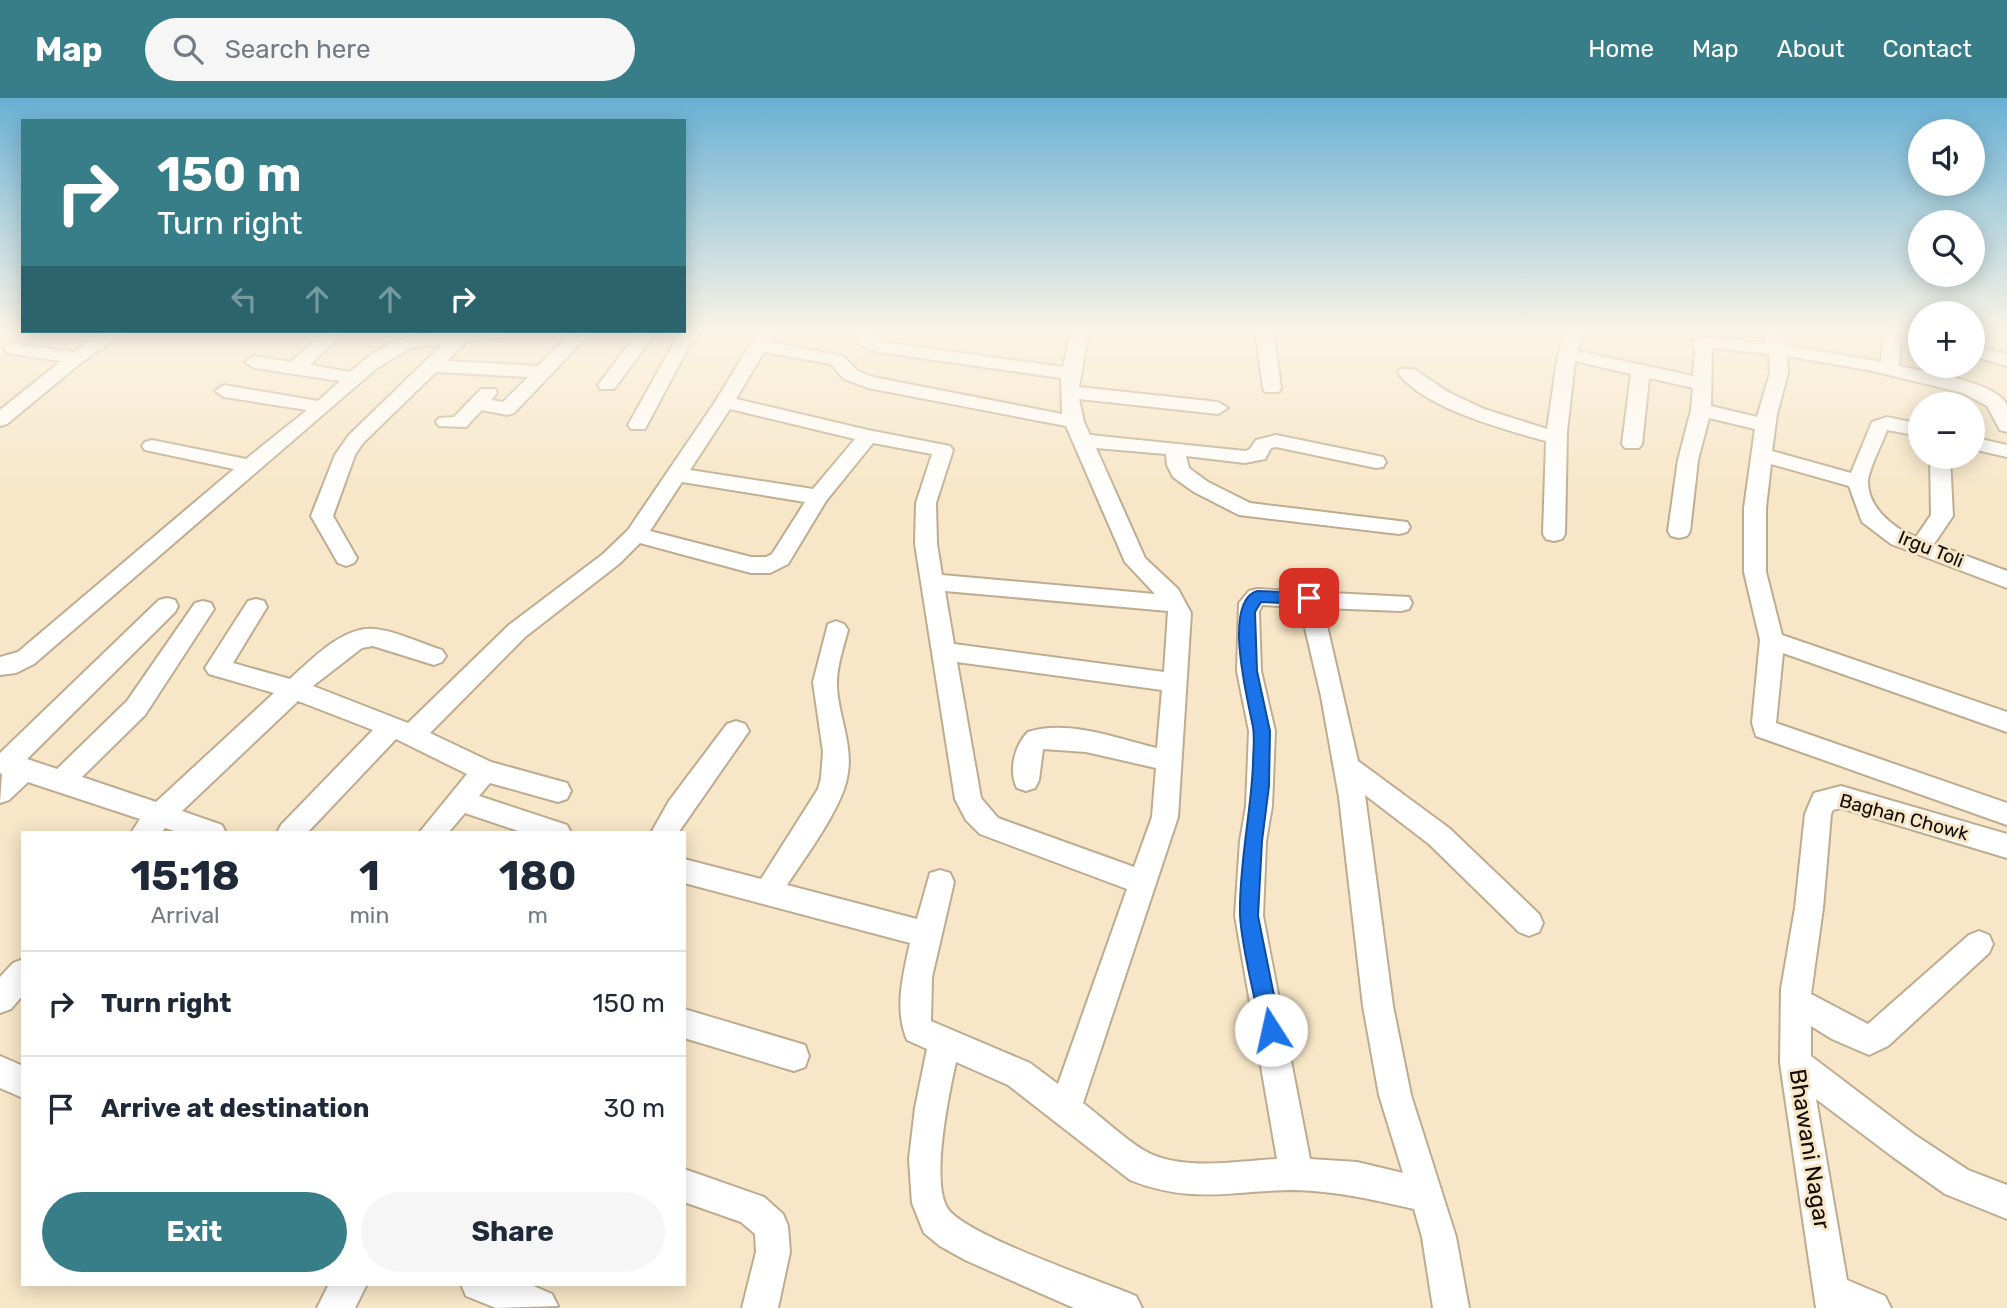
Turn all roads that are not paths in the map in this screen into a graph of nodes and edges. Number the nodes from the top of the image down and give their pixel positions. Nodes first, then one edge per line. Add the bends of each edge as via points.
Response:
1 (42, 386) edge
2 (344, 386) edge
3 (411, 386) edge
4 (494, 386) edge
5 (530, 386) edge
6 (659, 386) edge
7 (734, 386) edge
8 (887, 386) edge
9 (1070, 386) edge
10 (1091, 386) edge
11 (1425, 386) edge
12 (1562, 386) edge
13 (1639, 386) edge
14 (1702, 386) edge
15 (1775, 386) edge
16 (1953, 386) edge
17 (223, 391) dead end
18 (725, 402) junction
19 (478, 404) junction
20 (323, 407) junction
21 (1218, 408) dead end
22 (1701, 410) junction
23 (0, 421) edge
24 (446, 422) dead end
25 (638, 425) dead end
26 (1765, 425) junction
27 (2007, 426) edge
28 (1908, 427) edge
29 (1079, 432) junction
30 (868, 436) junction
31 (1555, 436) junction
32 (1632, 444) dead end
33 (152, 446) dead end
34 (1985, 446) edge
35 (1176, 448) junction
36 (2007, 451) edge
37 (1762, 455) junction
38 (1376, 462) dead end
39 (249, 466) junction
40 (1940, 469) edge
41 (677, 475) junction
42 (1858, 482) junction
43 (818, 497) junction
44 (1399, 527) dead end
45 (1679, 531) dead end
46 (1553, 534) dead end
47 (636, 535) junction
48 (1921, 547) junction
49 (346, 558) dead end
50 (2007, 580) edge
51 (932, 582) junction
52 (1309, 598) junction
53 (1401, 603) dead end
54 (1176, 604) junction
55 (167, 606) dead end
56 (256, 607) dead end
57 (203, 609) dead end
58 (836, 630) dead end
59 (1772, 640) junction
60 (943, 651) junction
61 (434, 656) dead end
62 (0, 666) edge
63 (1175, 683) junction
64 (295, 689) junction
65 (2007, 722) edge
66 (401, 731) junction
67 (736, 731) dead end
68 (1169, 761) junction
69 (10, 765) edge
70 (1346, 766) junction
71 (485, 771) junction
72 (62, 780) junction
73 (1026, 780) dead end
74 (558, 791) dead end
75 (0, 792) edge
76 (460, 801) junction
77 (2007, 814) edge
78 (153, 824) edge
79 (199, 831) edge
80 (292, 831) edge
81 (434, 831) edge
82 (552, 831) edge
83 (665, 831) edge
84 (2007, 846) edge
85 (686, 872) edge
86 (940, 882) dead end
87 (1142, 882) junction
88 (768, 892) junction
89 (1529, 923) dead end
90 (929, 935) junction
91 (1979, 944) dead end
92 (21, 975) edge
93 (1796, 995) junction
94 (0, 999) edge
95 (686, 1024) edge
96 (944, 1043) junction
97 (794, 1056) dead end
98 (1796, 1063) junction
99 (0, 1071) edge
100 (21, 1082) edge
101 (1066, 1108) junction
102 (1296, 1174) junction
103 (686, 1186) edge
104 (1425, 1195) junction
105 (2007, 1202) edge
106 (350, 1286) edge
107 (484, 1286) edge
108 (1833, 1299) edge
109 (540, 1306) dead end
110 (335, 1308) edge
111 (760, 1308) edge
112 (1124, 1308) edge
113 (1451, 1308) edge
114 (1873, 1308) edge

1 - 23 street
2 - 20 street
3 - 49 street via 345,455 322,516
4 - 19 street
5 - 19 street via 507,409
6 - 25 street
7 - 18 street
8 - 29 street
9 - 29 street via 1070,410
10 - 21 street
11 - 31 street via 1469,411
12 - 31 street
13 - 32 street
14 - 22 street
15 - 26 street
16 - 27 street via 1984,395 2000,408
17 - 20 street
18 - 30 street
18 - 41 street
19 - 24 street via 459,423
20 - 39 street
22 - 26 street
22 - 45 street via 1688,460
26 - 37 street
28 - 42 street via 1879,426
29 - 35 street
29 - 54 street via 1136,562
30 - 43 street
30 - 51 street via 943,450 926,503
31 - 46 street
33 - 39 street
34 - 36 street
35 - 38 street via 1254,456 1264,444 1276,441
35 - 44 street via 1180,472 1246,510
37 - 42 street
37 - 59 street via 1755,508 1755,572
39 - 62 street via 26,658
40 - 48 street via 1942,516
41 - 43 street
41 - 47 street
42 - 48 street, Irgu Toli via 1870,517 1899,539
43 - 47 street via 780,559 770,565 751,565
47 - 66 street
48 - 50 street, Irgu Toli
51 - 54 street
51 - 60 street
52 - 53 street
52 - 70 street
52 - 102 street via 1257,597 1248,612 1249,671 1262,731 1249,916
54 - 63 street via 1180,614
55 - 69 street
56 - 64 street via 217,668
57 - 72 street via 136,708
58 - 88 street via 825,685 837,748 835,779
59 - 65 street
59 - 77 street via 1765,726
60 - 63 street
60 - 87 street via 968,799 975,813 989,826
61 - 64 street via 363,637 319,666
63 - 68 street
64 - 66 street
64 - 78 street
66 - 71 street
66 - 80 street
67 - 83 street
68 - 73 street via 1062,739 1037,739 1029,747
68 - 87 street via 1165,817
69 - 72 street
69 - 75 street
70 - 89 street via 1439,836
70 - 104 street via 1378,1006 1395,1095
71 - 74 street
71 - 76 street
72 - 78 street
76 - 81 street
76 - 82 street
78 - 79 street
84 - 93 street, Baghan Chowk via 1849,799 1823,801
85 - 88 street
86 - 90 street
87 - 101 street
88 - 90 street
90 - 96 street via 913,1015 918,1030
91 - 93 street via 1869,1040 1843,1029
92 - 94 street
93 - 98 street, Bhawani Nagar
95 - 97 street
96 - 101 street via 1019,1074
96 - 112 street via 927,1127 926,1189 937,1222 1008,1261
98 - 105 street via 1957,1182
98 - 108 street, Bhawani Nagar
99 - 100 street
101 - 102 street via 1142,1168 1171,1177
102 - 104 street via 1357,1179
103 - 111 street via 752,1209 771,1226 773,1252
104 - 113 street via 1439,1237
106 - 110 street
107 - 109 street
108 - 114 street

